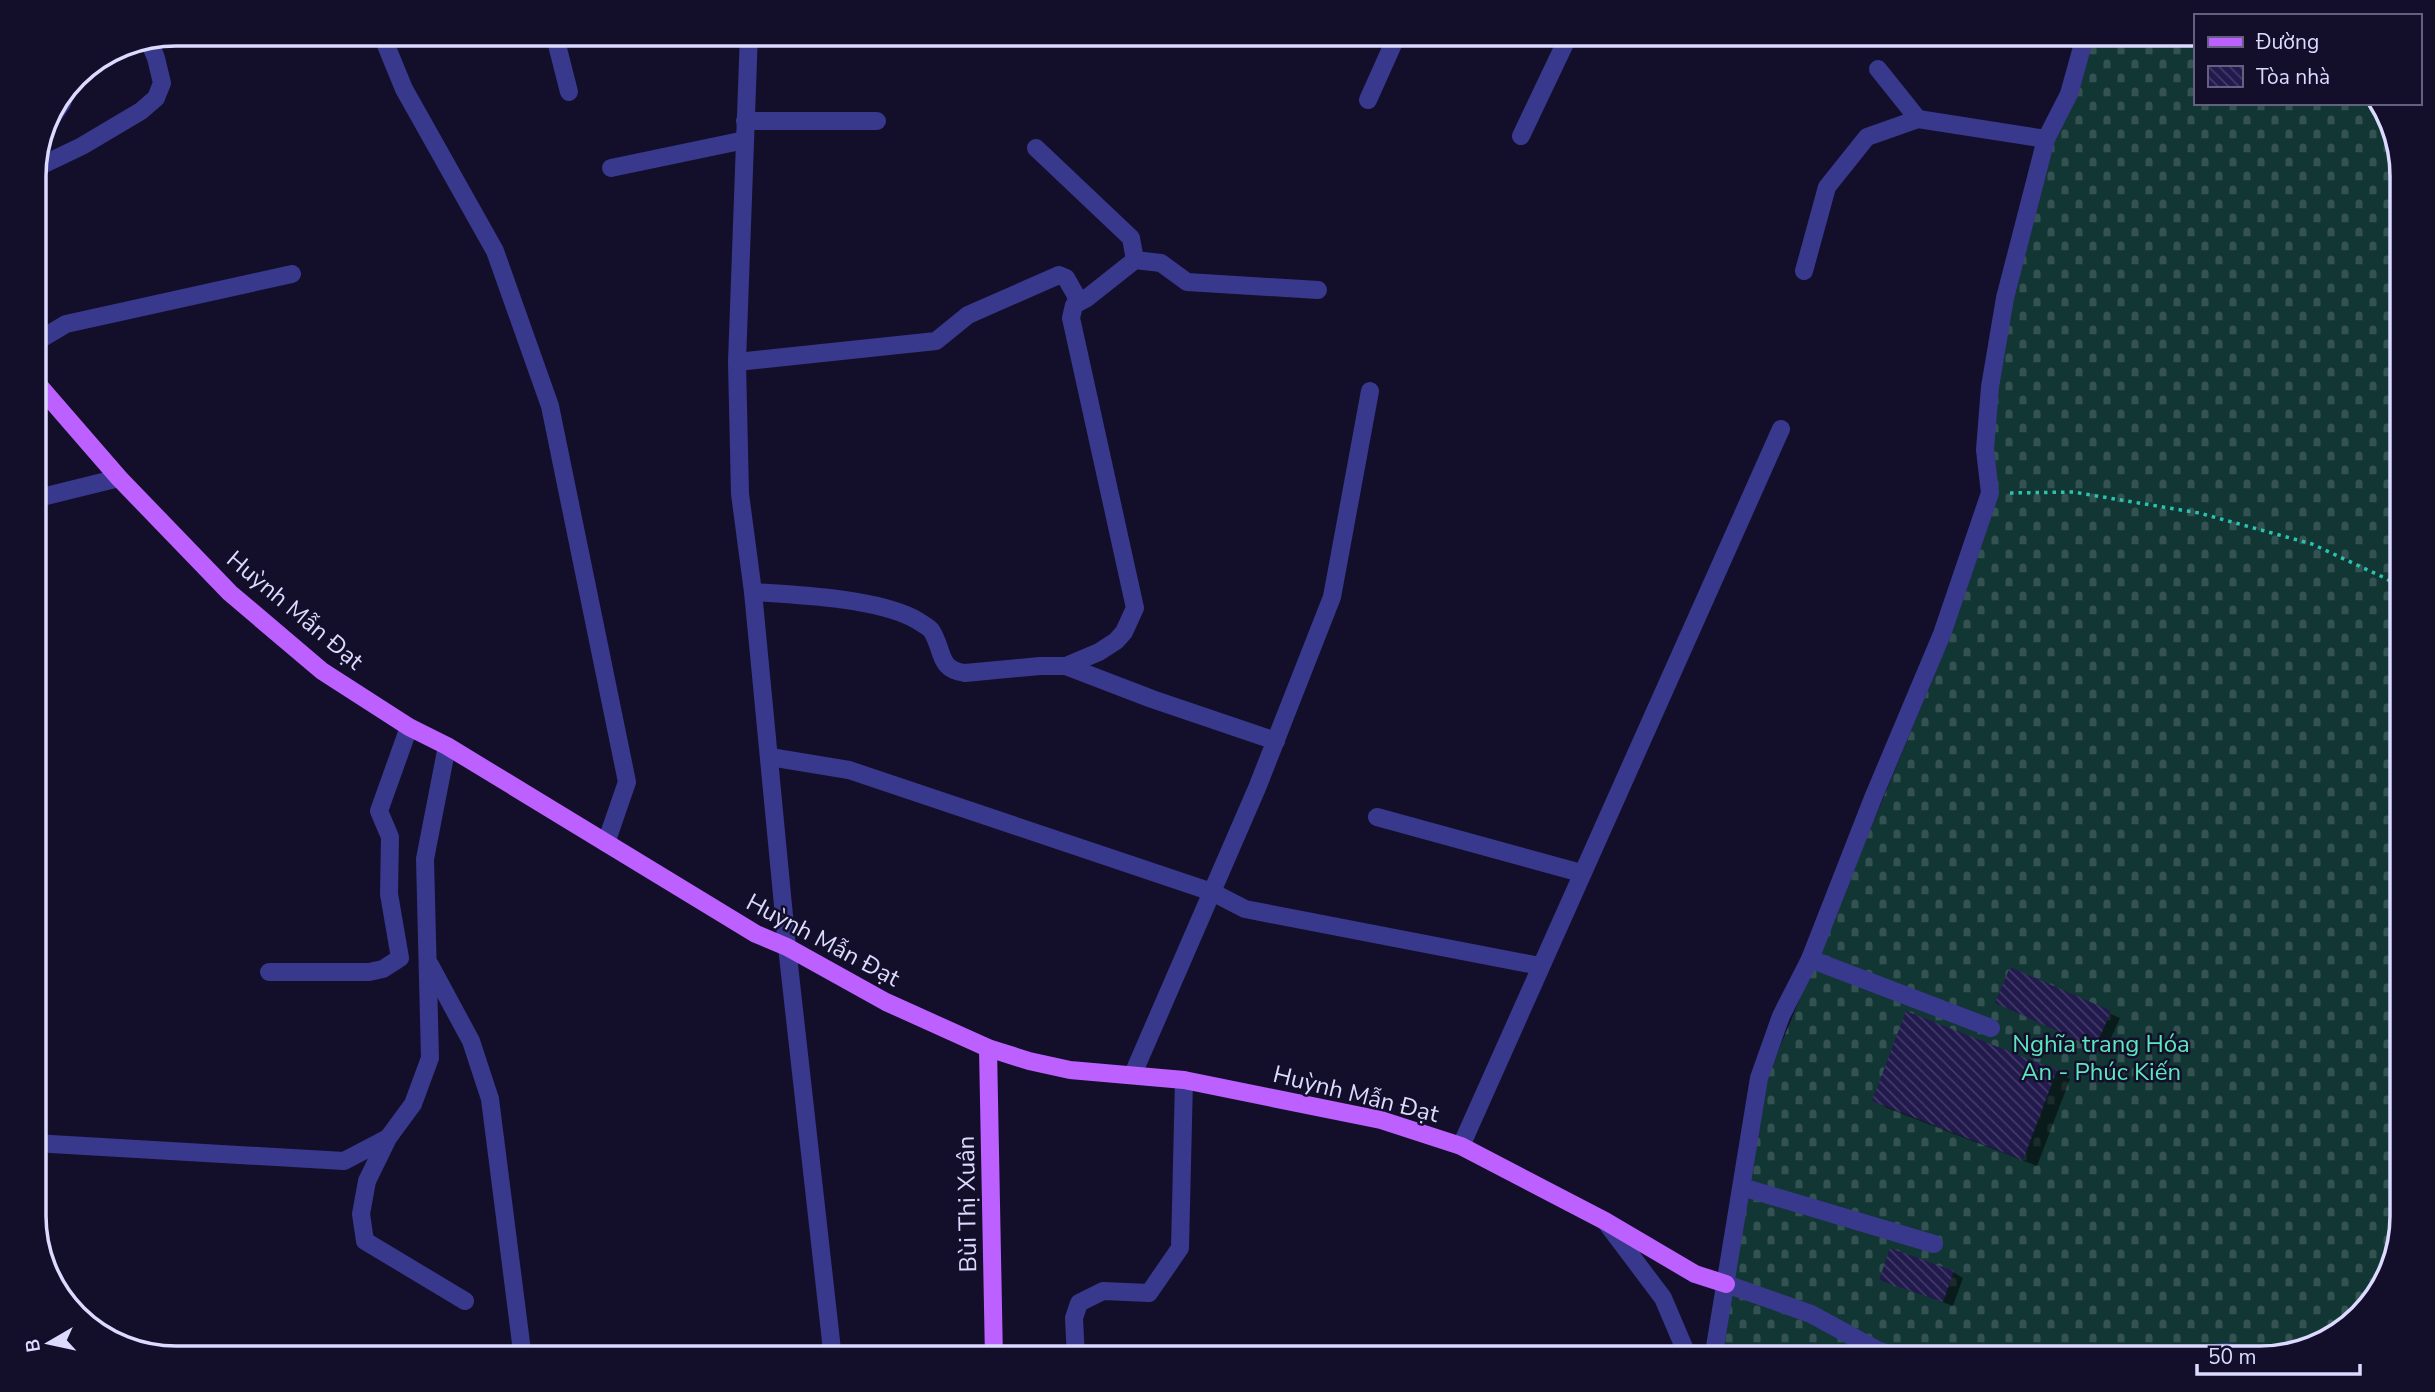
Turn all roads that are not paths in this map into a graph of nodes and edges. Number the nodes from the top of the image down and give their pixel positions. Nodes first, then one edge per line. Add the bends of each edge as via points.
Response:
1 (386, 46) edge
2 (557, 46) edge
3 (748, 46) edge
4 (1392, 46) edge
5 (1564, 46) edge
6 (2082, 46) edge
7 (152, 48) edge
8 (1878, 69) dead end
9 (569, 92) dead end
10 (1368, 100) dead end
11 (1917, 119) junction
12 (745, 121) junction
13 (877, 121) dead end
14 (1521, 136) dead end
15 (2046, 139) junction
16 (745, 140) junction
17 (1036, 148) dead end
18 (46, 163) edge
19 (611, 168) dead end
20 (1135, 261) junction
21 (1804, 271) dead end
22 (292, 274) dead end
23 (1318, 290) dead end
24 (1079, 300) junction
25 (46, 336) edge
26 (737, 362) junction
27 (1370, 391) dead end
28 (46, 394) edge
29 (1781, 429) dead end
30 (119, 478) junction
31 (46, 496) edge
32 (753, 592) junction
33 (1066, 666) junction
34 (409, 727) junction
35 (1276, 741) junction
36 (447, 746) junction
37 (770, 757) junction
38 (1377, 817) dead end
39 (606, 843) junction
40 (1581, 873) junction
41 (1212, 892) junction
42 (787, 947) junction
43 (427, 959) junction
44 (1810, 959) junction
45 (1540, 966) junction
46 (269, 972) dead end
47 (1991, 1028) dead end
48 (988, 1048) junction
49 (1133, 1074) junction
50 (1184, 1080) junction
51 (388, 1138) junction
52 (46, 1144) edge
53 (1461, 1146) junction
54 (1741, 1187) junction
55 (1605, 1222) junction
56 (1934, 1244) dead end
57 (1726, 1284) junction
58 (465, 1301) dead end
59 (521, 1346) edge
60 (832, 1346) edge
61 (994, 1346) edge
62 (1075, 1346) edge
63 (1683, 1346) edge
64 (1715, 1346) edge
65 (1870, 1346) edge

1 - 39 street via 404,89 495,251 550,406 627,782
2 - 9 street
3 - 12 street
4 - 10 street
5 - 14 street
6 - 15 street via 2068,94
7 - 18 street via 162,83 156,98 141,111
8 - 11 street
11 - 15 street
11 - 21 street via 1867,137 1827,187
12 - 13 street
12 - 16 street
15 - 44 street via 2005,298 1990,387 1985,450 1990,493 1942,634
16 - 19 street
16 - 26 street
17 - 20 street via 1131,238
20 - 23 street via 1161,263 1187,282
20 - 24 street
22 - 25 street via 66,324
24 - 26 street via 1066,278 1059,275 968,315 936,341
24 - 33 street via 1071,318 1135,608 1116,641
26 - 32 street via 740,494
27 - 35 street via 1332,597
28 - 30 main road, Huỳnh Mẫn Đạt
29 - 40 street
30 - 31 street
30 - 34 main road, Huỳnh Mẫn Đạt via 230,593 322,671
32 - 33 street via 839,600 912,617 930,629 953,672
32 - 37 street
33 - 35 street
34 - 36 main road, Huỳnh Mẫn Đạt
34 - 46 street via 379,811 390,837 389,894 400,958 369,972
35 - 41 street
36 - 39 main road, Huỳnh Mẫn Đạt
36 - 43 street via 425,859
37 - 41 street via 849,770
37 - 42 street
38 - 40 street
39 - 42 main road, Huỳnh Mẫn Đạt via 756,934
40 - 45 street
41 - 45 street via 1245,909
41 - 49 street
42 - 48 main road, Huỳnh Mẫn Đạt via 886,1002
42 - 60 street
43 - 51 street via 430,1058 413,1104
43 - 59 street via 471,1041 490,1099
44 - 47 street
44 - 54 street via 1781,1016 1759,1078
45 - 53 street
48 - 49 main road, Huỳnh Mẫn Đạt via 1070,1070
48 - 61 main road, Bùi Thị Xuân
49 - 50 main road, Huỳnh Mẫn Đạt
50 - 53 main road, Huỳnh Mẫn Đạt via 1381,1120
50 - 62 street via 1180,1248 1149,1293 1103,1291 1079,1303 1074,1318
51 - 52 street via 344,1161
51 - 58 street via 367,1181 360,1214 365,1241
53 - 55 main road, Huỳnh Mẫn Đạt
54 - 56 street
54 - 57 street
55 - 57 main road, Huỳnh Mẫn Đạt via 1695,1274
55 - 63 street via 1663,1298
57 - 64 street
57 - 65 street via 1811,1314

